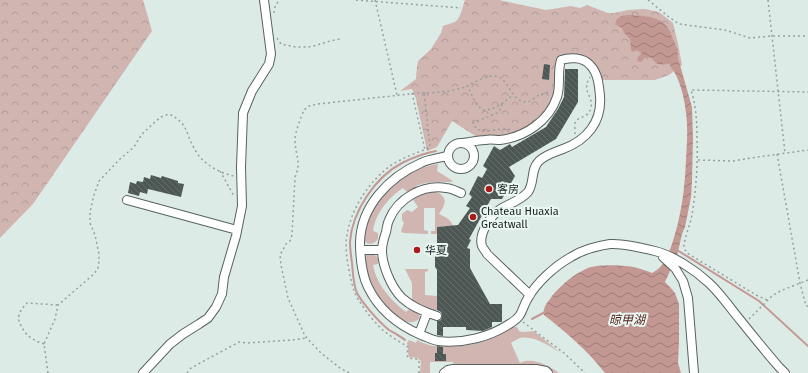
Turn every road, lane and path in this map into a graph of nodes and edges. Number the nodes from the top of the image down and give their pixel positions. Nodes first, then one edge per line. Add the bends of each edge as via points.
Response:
1 (264, 0) edge
2 (279, 0) edge
3 (356, 0) edge
4 (648, 0) edge
5 (768, 0) edge
6 (375, 1) edge
7 (461, 8) dead end
8 (273, 15) dead end
9 (275, 33) dead end
10 (772, 36) junction
11 (808, 36) edge
12 (340, 39) dead end
13 (594, 71) junction
14 (467, 85) junction
15 (779, 91) junction
16 (558, 92) junction
17 (808, 92) edge
18 (412, 93) junction
19 (397, 95) junction
20 (513, 95) junction
21 (502, 104) junction
22 (523, 133) junction
23 (463, 143) junction
24 (576, 144) junction
25 (425, 150) dead end
26 (808, 150) edge
27 (785, 153) junction
28 (777, 154) junction
29 (448, 156) junction
30 (698, 160) junction
31 (220, 171) junction
32 (241, 178) junction
33 (461, 192) dead end
34 (235, 198) dead end
35 (127, 200) dead end
36 (238, 230) junction
37 (361, 250) junction
38 (382, 250) junction
39 (658, 252) junction
40 (808, 280) edge
41 (800, 283) junction
42 (530, 295) junction
43 (766, 301) junction
44 (58, 305) junction
45 (808, 306) edge
46 (427, 313) junction
47 (437, 316) dead end
48 (519, 318) junction
49 (743, 324) junction
50 (419, 334) junction
51 (307, 338) junction
52 (44, 344) junction
53 (48, 373) edge
54 (143, 373) edge
55 (187, 373) edge
56 (349, 373) edge
57 (444, 373) edge
58 (548, 373) edge
59 (585, 373) edge
60 (694, 373) edge
61 (785, 373) edge

1 - 32 street via 271,54 269,64 252,91 243,113
2 - 8 path
3 - 6 path
4 - 10 path via 679,24 725,30 750,38
5 - 10 path
6 - 7 path
6 - 19 path
9 - 12 path via 282,44 296,47 314,46
10 - 11 path
10 - 15 path
13 - 16 street via 590,64 575,58 561,60
13 - 24 street via 599,87 599,114 586,137
13 - 24 path via 586,84 591,108 585,116 575,122
14 - 18 path via 446,91
14 - 20 path via 496,76 504,80
14 - 21 path via 476,104 483,110 496,108
15 - 17 path
15 - 27 path
15 - 30 path via 691,90 697,119
16 - 20 path via 548,92 530,102 524,102
16 - 22 street via 540,124
18 - 19 path
18 - 25 path
19 - 51 path via 318,104 304,110 294,139 299,165 295,178 292,235 280,255 288,298
20 - 21 path
21 - 22 path via 497,113 472,123 474,127 481,131 506,128
22 - 23 street via 500,140
23 - 29 street via 455,145
23 - 29 street via 468,144 474,151 474,160 469,167 454,167
24 - 42 street via 539,161 533,171 529,191 500,209 484,229 482,246 487,254
26 - 27 path
27 - 28 path
28 - 30 path via 733,161
28 - 41 path
29 - 37 street via 422,162 384,188 371,204 363,223
30 - 43 path via 695,199 684,249
31 - 32 path
31 - 34 path
31 - 44 path via 203,160 194,150 184,125 176,118 169,114 156,121 99,181 90,212 90,223 99,254 98,268
32 - 36 street via 242,206
33 - 38 street via 446,188 430,188 416,192 405,200 389,220
35 - 36 street
36 - 54 street via 224,277 222,294 216,307 208,318 170,344
37 - 38 street
37 - 50 street via 361,263 368,286 379,304 392,318
38 - 46 street via 385,269 392,286 411,305
39 - 42 street via 636,246 611,244 590,249 571,257 551,271
39 - 49 street via 684,264 710,284
39 - 60 street via 675,268 683,281 688,298
40 - 41 path
41 - 43 path via 780,291
41 - 45 path
42 - 48 street
43 - 49 path
44 - 52 path
44 - 52 path via 27,303 18,318 26,334
46 - 47 street
46 - 50 street
48 - 50 street via 492,334 469,340 436,341
48 - 59 path
49 - 61 street
51 - 55 path via 239,342 191,368
51 - 56 path via 321,353
52 - 53 path
57 - 58 street via 453,369 536,369

